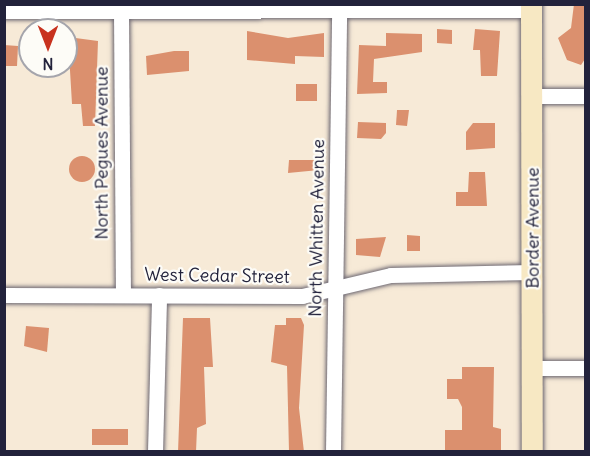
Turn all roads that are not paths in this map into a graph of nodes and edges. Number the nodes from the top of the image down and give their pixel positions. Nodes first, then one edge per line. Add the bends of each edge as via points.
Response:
1 (531, 7) edge
2 (339, 8) edge
3 (121, 10) junction
4 (4, 11) edge
5 (531, 96) junction
6 (585, 96) edge
7 (533, 272) junction
8 (336, 289) junction
9 (4, 295) edge
10 (123, 295) junction
11 (159, 295) junction
12 (533, 368) junction
13 (585, 368) edge
14 (155, 452) edge
15 (333, 452) edge
16 (532, 452) edge

1 - 2 street
1 - 5 street, Border Avenue
2 - 3 street
2 - 8 street, North Whitten Avenue
3 - 4 street
3 - 10 street, North Pegues Avenue
5 - 6 street
5 - 7 street, Border Avenue
7 - 8 street, West Cedar Street via 391,275
7 - 12 street, Border Avenue
8 - 11 street, West Cedar Street via 279,297
8 - 15 street, North Whitten Avenue
9 - 10 street, West Cedar Street
10 - 11 street, West Cedar Street
11 - 14 street
12 - 13 street
12 - 16 street, Border Avenue

